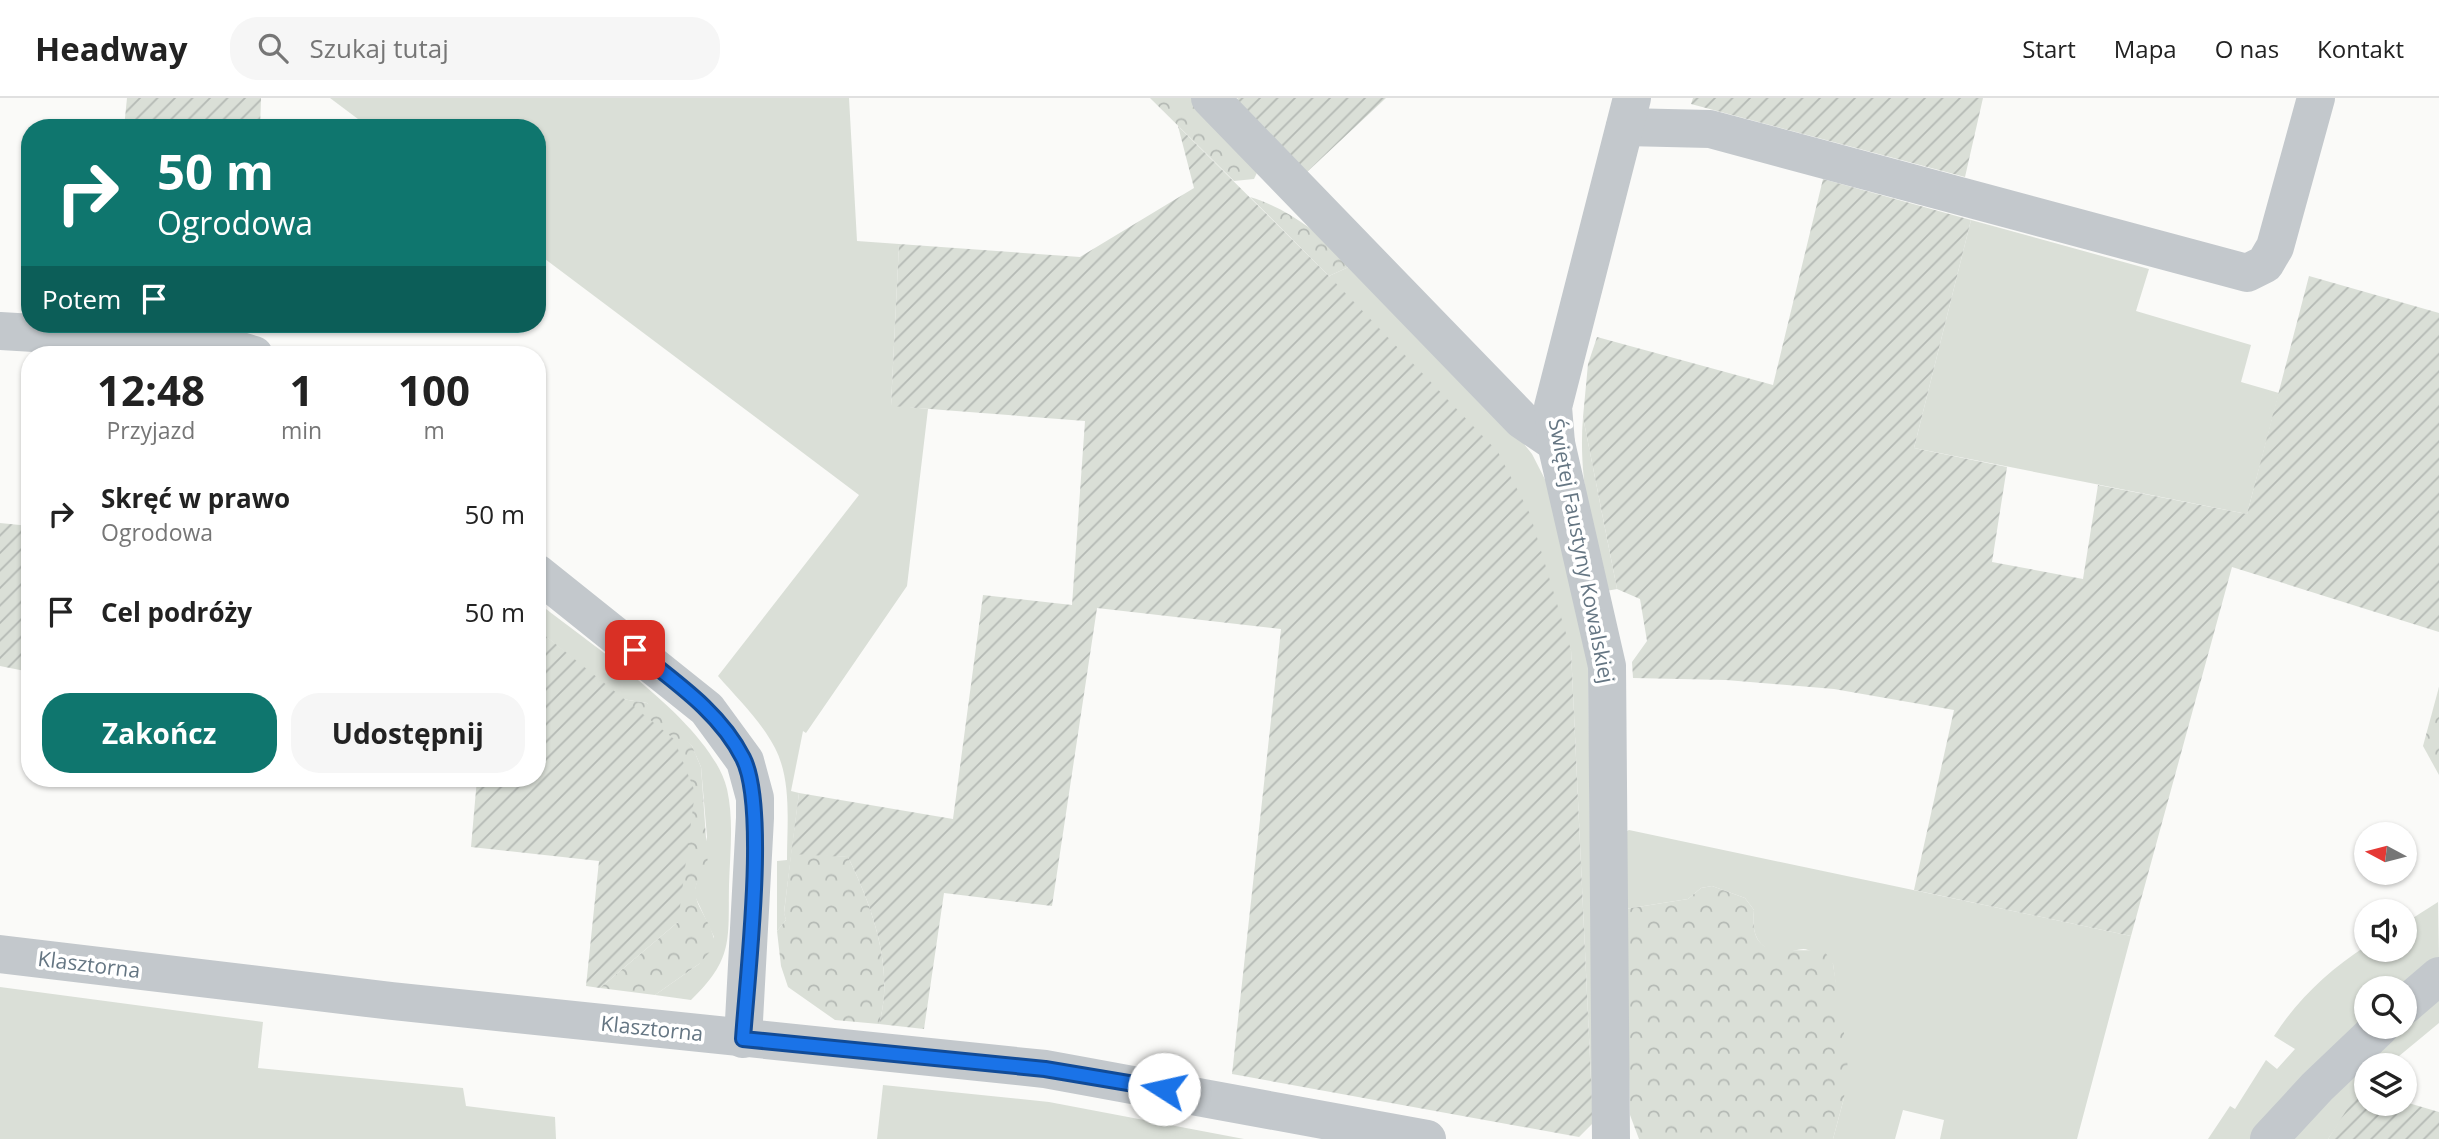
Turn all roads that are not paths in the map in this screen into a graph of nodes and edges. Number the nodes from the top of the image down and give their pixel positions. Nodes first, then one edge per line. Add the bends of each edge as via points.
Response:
1 (1210, 98) edge
2 (2316, 98) edge
3 (1629, 112) edge
4 (0, 331) edge
5 (21, 332) edge
6 (34, 333) edge
7 (225, 346) edge
8 (1556, 443) junction
9 (546, 580) edge
10 (0, 954) edge
11 (2439, 976) edge
12 (2417, 995) edge
13 (743, 1039) junction
14 (2367, 1039) edge
15 (1427, 1139) edge
16 (1611, 1139) edge
17 (2269, 1139) edge

1 - 8 street via 1522,420
2 - 3 street via 2274,247 2265,264 2247,273 1710,129
3 - 8 street, Świętej Faustyny Kowalskiej via 1557,385 1553,407
4 - 5 street
6 - 7 street
8 - 16 street, Świętej Faustyny Kowalskiej via 1607,666
9 - 13 street via 696,698 745,761 755,818
10 - 13 street, Klasztorna
11 - 12 street
13 - 15 street, Klasztorna via 1045,1069
14 - 17 street

